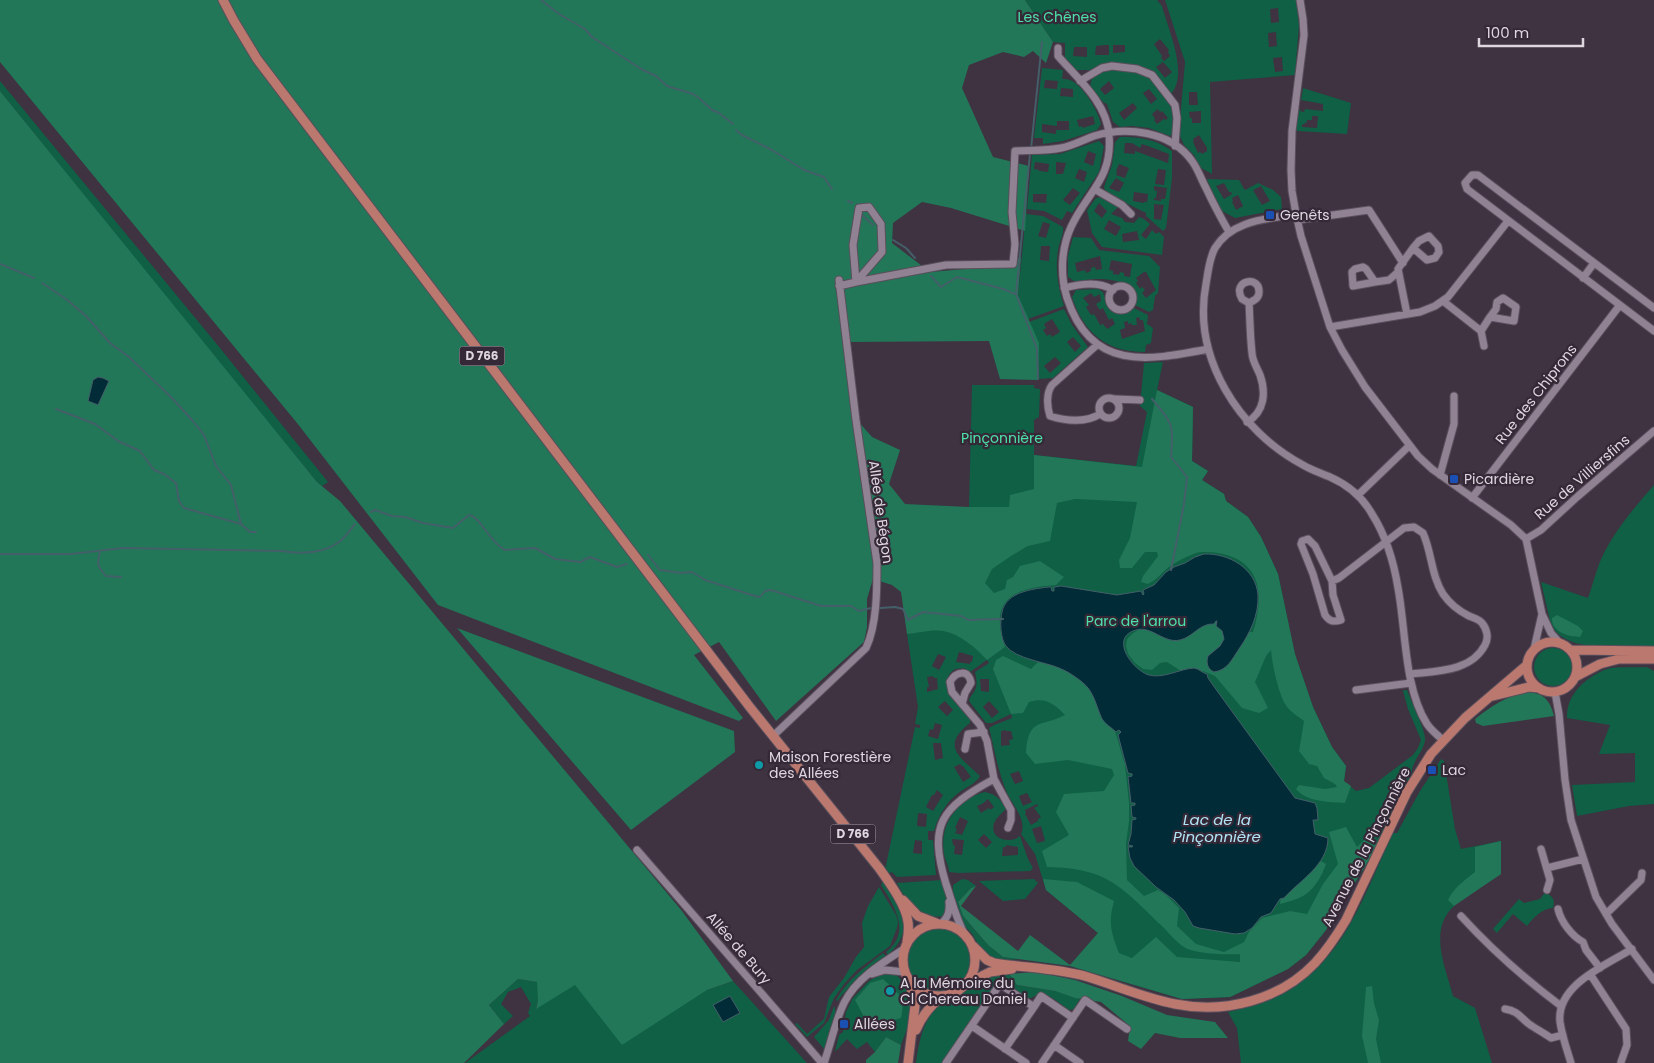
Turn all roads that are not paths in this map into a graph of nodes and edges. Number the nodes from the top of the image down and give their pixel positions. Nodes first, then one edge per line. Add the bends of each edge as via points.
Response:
1 (223, 0) edge
2 (1300, 0) edge
3 (1058, 48) dead end
4 (1080, 81) junction
5 (1109, 133) junction
6 (1175, 146) junction
7 (1096, 190) junction
8 (1131, 214) dead end
9 (1296, 217) junction
10 (1508, 221) junction
11 (1229, 232) junction
12 (1413, 248) dead end
13 (1403, 263) junction
14 (1594, 263) junction
15 (1398, 272) junction
16 (1583, 278) junction
17 (856, 282) junction
18 (1375, 282) dead end
19 (1064, 288) junction
20 (1112, 290) dead end
21 (1444, 301) junction
22 (1249, 302) dead end
23 (1620, 306) junction
24 (1654, 308) edge
25 (1407, 314) junction
26 (1490, 317) dead end
27 (1330, 327) junction
28 (1481, 331) junction
29 (1654, 331) edge
30 (1097, 345) junction
31 (1484, 346) dead end
32 (1208, 348) junction
33 (1454, 396) dead end
34 (1115, 399) junction
35 (1140, 400) dead end
36 (1100, 414) junction
37 (1247, 422) junction
38 (1654, 431) edge
39 (1409, 446) junction
40 (1440, 475) junction
41 (1358, 495) junction
42 (1472, 498) junction
43 (1526, 539) junction
44 (1385, 542) junction
45 (1332, 583) junction
46 (1318, 589) junction
47 (1542, 614) junction
48 (1558, 642) junction
49 (1534, 649) junction
50 (1571, 650) junction
51 (1654, 651) edge
52 (1654, 659) edge
53 (1527, 665) junction
54 (1410, 674) junction
55 (1575, 677) junction
56 (1411, 682) junction
57 (1539, 688) junction
58 (1356, 690) dead end
59 (1555, 692) junction
60 (1490, 697) junction
61 (962, 704) dead end
62 (984, 732) junction
63 (773, 736) junction
64 (1442, 740) junction
65 (966, 749) dead end
66 (994, 779) junction
67 (1008, 828) dead end
68 (1541, 849) dead end
69 (637, 850) dead end
70 (1583, 859) junction
71 (1547, 868) junction
72 (1642, 873) dead end
73 (1547, 890) dead end
74 (894, 891) junction
75 (948, 891) junction
76 (1558, 910) dead end
77 (1606, 914) junction
78 (1461, 916) dead end
79 (939, 924) junction
80 (965, 935) junction
81 (906, 946) junction
82 (972, 946) junction
83 (1632, 949) junction
84 (1023, 968) junction
85 (1600, 968) junction
86 (905, 972) junction
87 (1590, 974) junction
88 (863, 980) junction
89 (1654, 980) edge
90 (910, 983) junction
91 (968, 983) junction
92 (942, 996) junction
93 (1561, 1006) junction
94 (1034, 1007) junction
95 (1505, 1009) dead end
96 (1073, 1018) junction
97 (972, 1026) junction
98 (1127, 1029) dead end
99 (1563, 1035) junction
100 (911, 1045) junction
101 (1054, 1045) junction
102 (1005, 1049) junction
103 (1621, 1062) edge
104 (823, 1063) edge
105 (908, 1063) edge
106 (946, 1063) edge
107 (1026, 1063) edge
108 (1042, 1063) edge
109 (1080, 1063) edge
110 (1571, 1063) edge

1 - 63 main road, D 766 via 257,59
2 - 9 street via 1304,35 1291,150
3 - 4 street via 1058,56
4 - 5 street via 1100,106
4 - 6 street via 1112,66 1125,66 1152,75 1175,105 1178,118
5 - 6 street via 1146,134
5 - 7 street via 1108,162
5 - 17 street via 1062,148 1016,151 1013,264 946,265
6 - 11 street via 1191,160
7 - 8 street
7 - 19 street via 1066,240 1062,265
9 - 11 street via 1254,222
9 - 13 street via 1370,210
9 - 27 street
10 - 14 street via 1467,190 1465,183 1472,175 1478,174
10 - 16 street
10 - 21 street
11 - 32 street via 1212,254 1206,284 1203,310
12 - 13 street
13 - 15 street
14 - 16 street
14 - 24 street
15 - 18 street via 1389,280
15 - 25 street
16 - 23 street
17 - 17 street via 853,245 856,226 859,208 868,207 881,224 882,252
17 - 63 street, Allée de Bégon via 839,283 877,563 871,638 866,648
19 - 20 street via 1097,284
19 - 30 street via 1074,317 1088,338
21 - 25 street
21 - 28 street
22 - 37 street via 1252,356 1264,389 1260,410
23 - 29 street
23 - 42 street, Rue des Chiprons
25 - 27 street
26 - 28 street
27 - 39 street via 1355,371
28 - 31 street
30 - 32 street via 1118,354 1141,357
30 - 36 street via 1048,390 1048,411 1050,416 1084,420
32 - 37 street via 1224,388
33 - 40 street via 1454,424
34 - 35 street
34 - 36 street via 1101,400
34 - 36 street via 1119,412 1114,417 1106,418
37 - 41 street via 1289,457 1333,478
38 - 43 street, Rue de Villiersfins via 1541,530
39 - 40 street
39 - 41 street
40 - 42 street
41 - 44 street via 1372,514
42 - 43 street via 1512,525
43 - 47 street
44 - 45 street
44 - 54 street via 1398,590
44 - 54 street via 1409,526 1423,533 1432,570 1443,594 1459,610 1482,622 1486,631 1484,647 1468,662 1443,671
45 - 46 street
45 - 46 street via 1341,620 1329,620
45 - 46 street via 1315,546 1308,539 1302,540
47 - 48 street
47 - 49 street
48 - 49 main road via 1545,643
48 - 50 main road
49 - 53 main road
50 - 51 main road
50 - 55 main road via 1576,659
52 - 55 main road via 1619,659 1600,664
53 - 57 main road via 1532,682
53 - 60 main road, Avenue de la Pinçonnière
54 - 56 street
55 - 59 main road via 1564,689
56 - 58 street
56 - 64 street via 1428,726
57 - 59 main road
57 - 60 main road, Avenue de la Pinçonnière via 1529,687
59 - 70 street via 1571,820
60 - 64 main road, Avenue de la Pinçonnière
61 - 62 street
62 - 65 street via 968,734
62 - 66 street
63 - 74 main road, D 766 via 872,858
64 - 84 main road, Avenue de la Pinçonnière via 1416,777 1346,920 1326,950 1314,964 1269,995 1217,1007 1177,1004 1087,977
66 - 67 street via 1011,810
66 - 75 street via 957,801 942,822 937,846
68 - 71 street
69 - 104 street, Allée de Bury
70 - 71 street
70 - 77 street via 1596,897
71 - 73 street via 1550,880
72 - 77 street via 1641,880
74 - 79 main road, D 766 via 918,916
74 - 81 main road, D 766 via 908,922
75 - 79 street via 948,916
75 - 80 street
76 - 85 street
77 - 83 street
78 - 93 street via 1514,970
79 - 80 main road via 954,927
79 - 81 main road via 920,929
80 - 82 main road
81 - 86 main road, D 766
81 - 88 street via 874,968
82 - 84 main road, Avenue de la Pinçonnière via 987,960
82 - 91 main road via 975,965
83 - 85 street
83 - 89 street
84 - 91 main road, Avenue de la Pinçonnière via 990,972
85 - 87 street
86 - 88 street via 879,971
86 - 90 main road, D 766
87 - 93 street via 1569,992
87 - 103 street via 1626,1029 1627,1045
88 - 104 street via 845,1002
90 - 92 main road via 921,992
90 - 100 main road, D 766 via 915,1006
91 - 92 main road, D 766 via 956,992
92 - 100 main road, D 766 via 922,1016
93 - 99 street
94 - 96 street via 1041,996
94 - 97 street via 1000,984
94 - 102 street
95 - 99 street via 1522,1016 1527,1023 1551,1038
96 - 98 street via 1085,1000
96 - 101 street
97 - 102 street
97 - 106 street
99 - 110 street
100 - 105 main road, D 766
101 - 108 street
101 - 109 street
102 - 107 street

